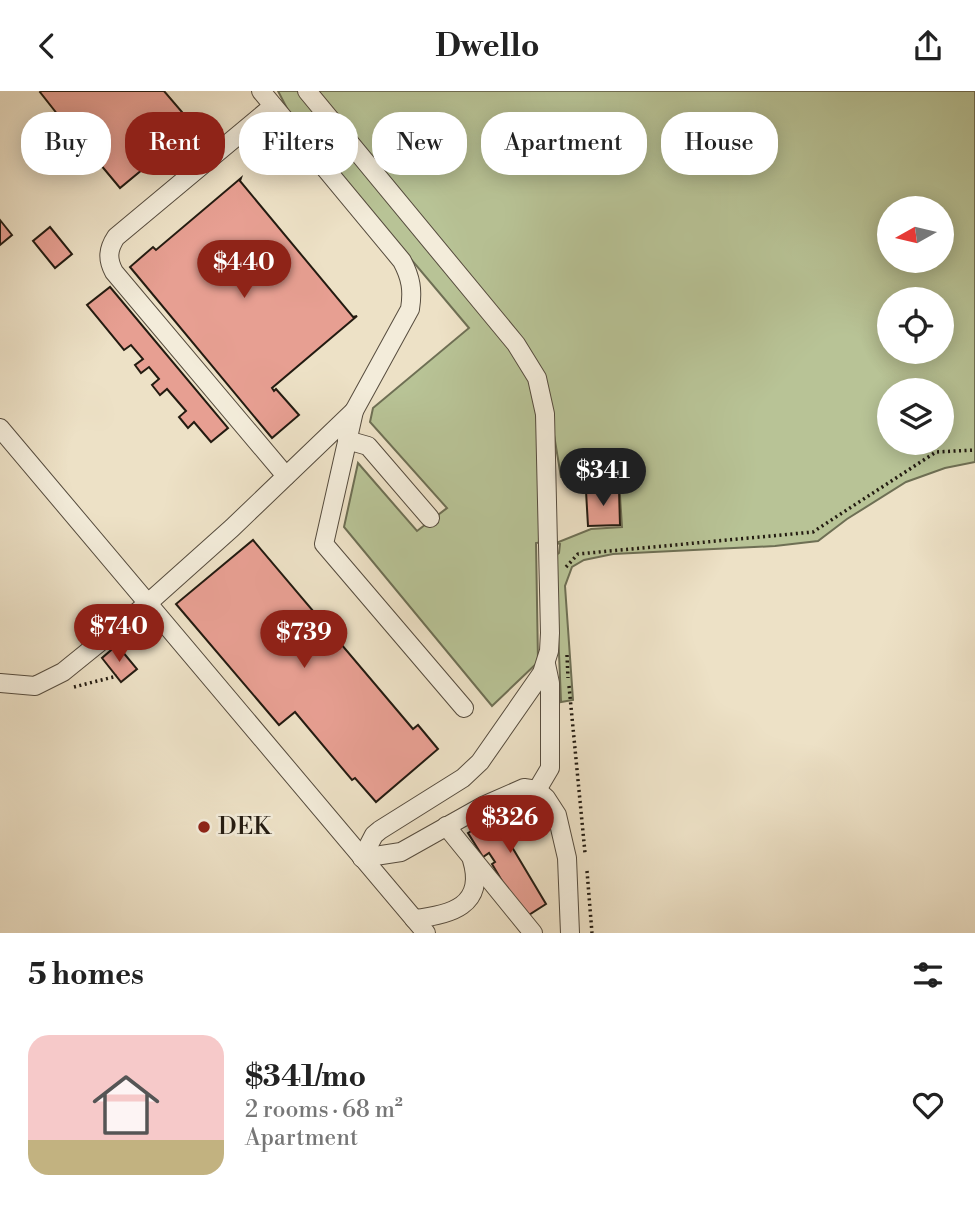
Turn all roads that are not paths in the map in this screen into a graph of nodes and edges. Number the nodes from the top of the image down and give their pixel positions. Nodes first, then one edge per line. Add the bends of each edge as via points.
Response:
1 (261, 91) edge
2 (307, 91) edge
3 (272, 106) junction
4 (354, 411) junction
5 (0, 428) edge
6 (347, 440) junction
7 (286, 476) junction
8 (430, 518) dead end
9 (147, 604) junction
10 (546, 664) junction
11 (0, 683) edge
12 (464, 708) dead end
13 (537, 790) junction
14 (446, 826) junction
15 (471, 857) junction
16 (362, 858) junction
17 (420, 926) edge
18 (533, 933) edge
19 (570, 933) edge

1 - 3 lane
2 - 10 lane via 516,344 537,378 545,414 550,633
3 - 4 lane via 410,276 410,309
3 - 7 lane via 116,237 109,258 114,271
4 - 6 lane
4 - 7 lane
5 - 9 lane
6 - 8 lane via 368,446
6 - 12 lane via 324,544
7 - 9 lane
9 - 11 lane via 63,672 35,686
9 - 16 lane
10 - 13 lane via 550,768
10 - 16 lane via 471,771 380,829
13 - 14 lane via 524,788
13 - 19 lane via 557,815 567,858
14 - 15 lane
14 - 16 lane via 401,852
15 - 17 lane via 475,881 465,904
15 - 18 lane
16 - 17 lane

